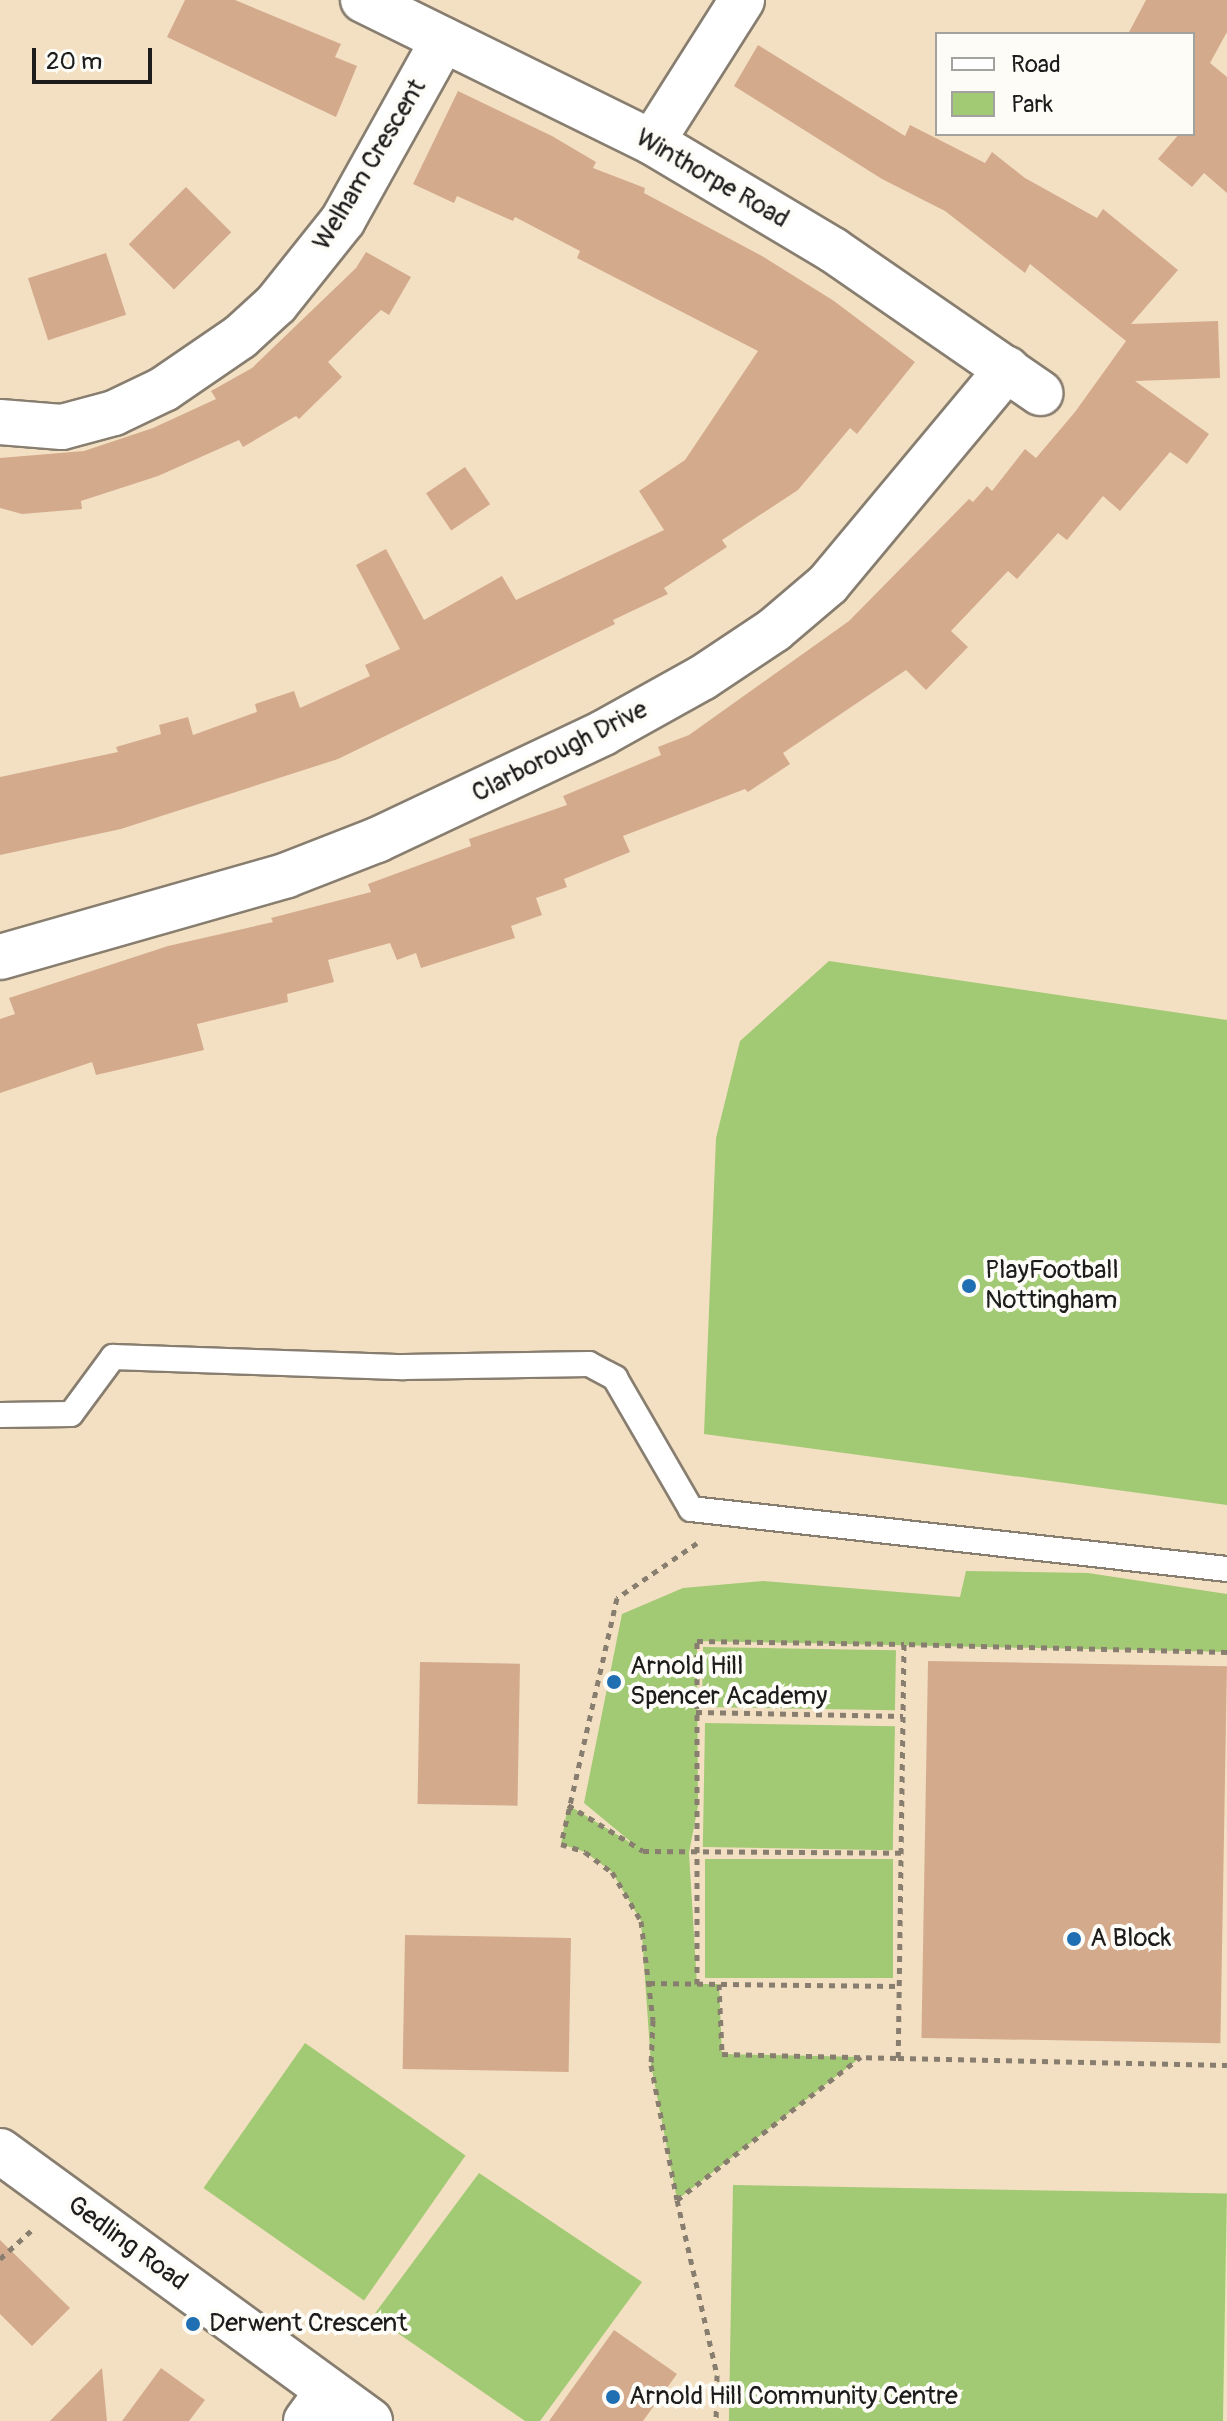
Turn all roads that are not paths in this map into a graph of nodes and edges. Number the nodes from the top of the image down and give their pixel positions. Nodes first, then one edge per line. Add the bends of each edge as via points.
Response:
1 (363, 0) edge
2 (742, 0) edge
3 (443, 40) junction
4 (652, 142) junction
5 (1024, 381) joint
6 (0, 422) edge
7 (0, 957) edge
8 (0, 1415) edge
9 (1227, 1569) edge
10 (0, 2151) edge
11 (317, 2406) edge
12 (370, 2421) edge

1 - 3 street, Winthorpe Road
2 - 4 street
3 - 4 street, Winthorpe Road
3 - 6 street, Welham Crescent via 343,220 276,304 240,337 164,389 114,413 62,427
4 - 5 street, Winthorpe Road via 833,250
5 - 7 street, Clarborough Drive via 828,584 774,630 702,678 603,733 377,840 272,879
8 - 9 lane via 71,1414 113,1357 404,1367 589,1364 615,1378 691,1509
10 - 11 street, Gedling Road
11 - 12 street, Gedling Road

